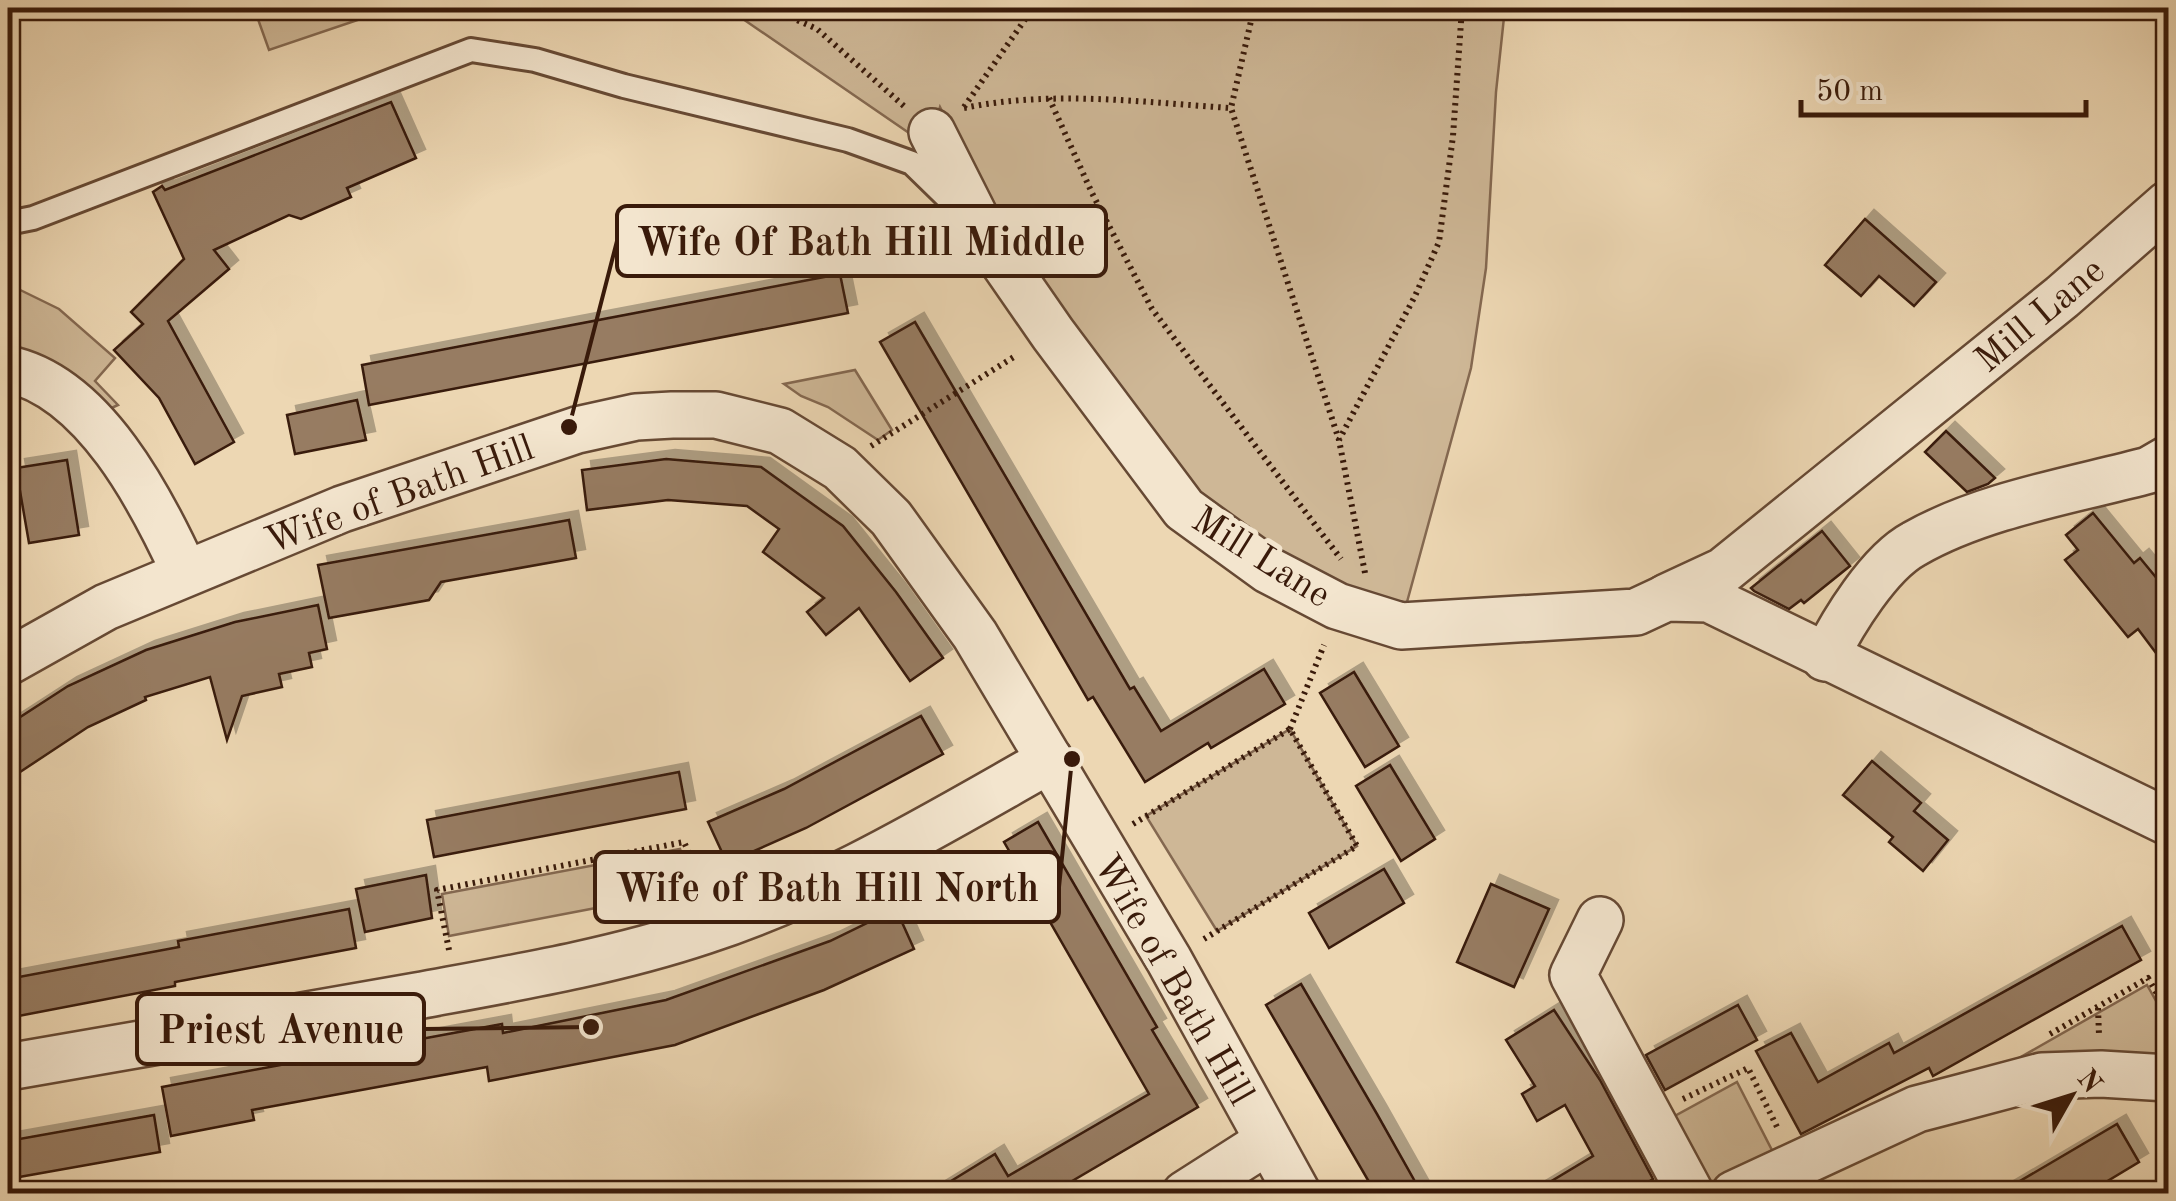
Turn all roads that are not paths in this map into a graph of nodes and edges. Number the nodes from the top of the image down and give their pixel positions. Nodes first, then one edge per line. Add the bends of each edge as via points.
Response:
1 (932, 132) road end
2 (2168, 204) edge
3 (8, 222) edge
4 (983, 233) junction
5 (8, 370) edge
6 (2168, 459) edge
7 (185, 574) junction
8 (1666, 598) junction
9 (1825, 658) junction
10 (8, 662) edge
11 (1050, 760) junction
12 (2168, 822) edge
13 (1600, 920) dead end
14 (8, 1067) edge
15 (2168, 1078) edge
16 (1268, 1141) junction
17 (1185, 1194) edge
18 (1298, 1194) edge
19 (1691, 1194) edge
20 (1734, 1194) edge

1 - 4 street, Mill Lane
2 - 8 street, Mill Lane via 1723,572
3 - 4 lane via 471,50 535,60 896,157 912,163
4 - 8 street, Mill Lane via 1184,509 1268,570 1352,611 1401,626 1636,612
5 - 7 street via 51,387 113,446 154,505
6 - 9 street via 1911,545 1846,617
7 - 10 street, Wife of Bath Hill via 106,607
7 - 11 street, Wife of Bath Hill via 342,510 577,430 636,417 746,420 780,431 840,468 892,518 976,636
8 - 9 street, Mill Lane via 1708,599
9 - 12 street, Mill Lane
11 - 14 street via 862,864 721,925 628,955
11 - 16 street, Wife of Bath Hill
13 - 19 street via 1573,976
15 - 20 street via 2042,1076 1918,1110
16 - 17 street
16 - 18 street, Wife of Bath Hill

